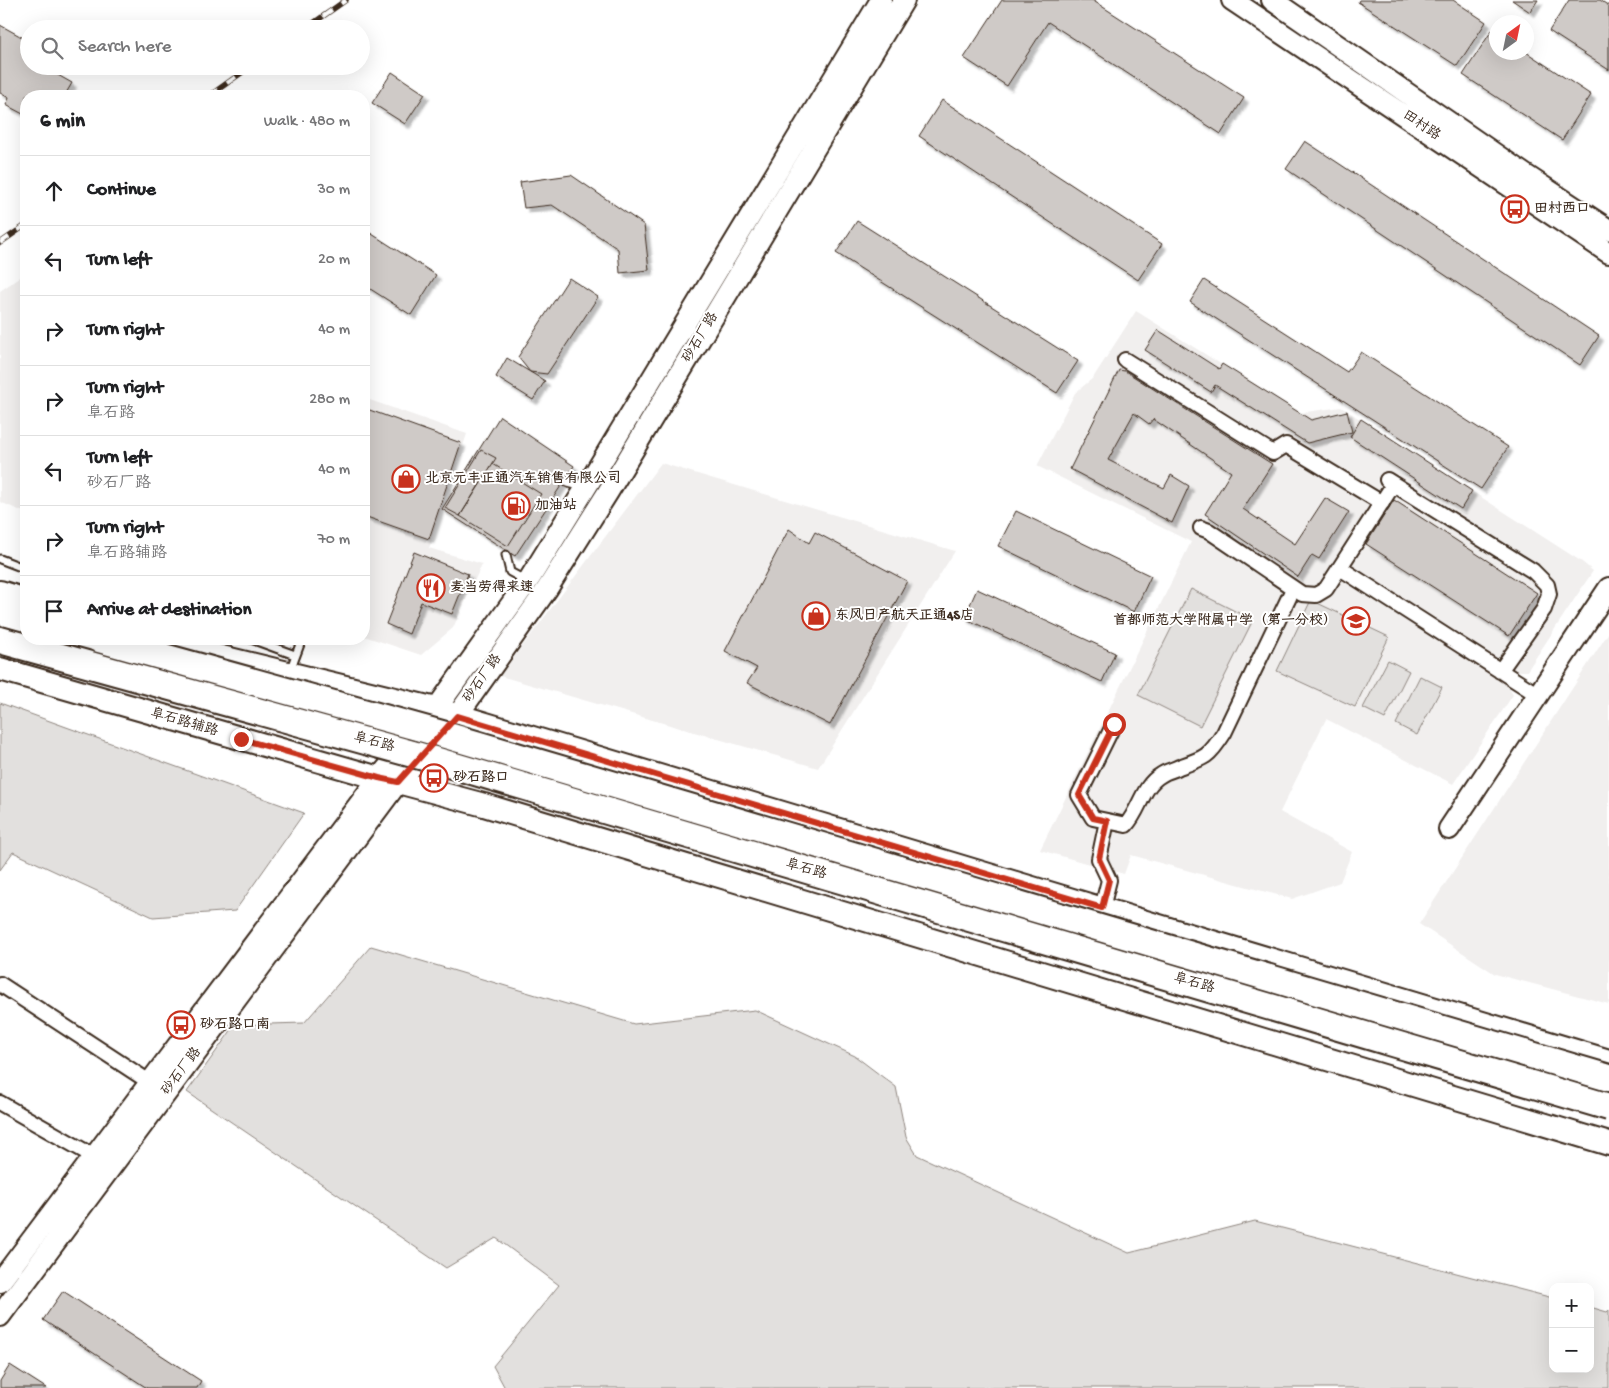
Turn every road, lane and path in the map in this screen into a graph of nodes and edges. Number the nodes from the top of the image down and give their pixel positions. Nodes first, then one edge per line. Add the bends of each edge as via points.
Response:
1 (881, 0) edge
2 (904, 0) edge
3 (1232, 0) edge
4 (1272, 0) edge
5 (1609, 230) edge
6 (1609, 253) edge
7 (1126, 360) dead end
8 (1382, 503) junction
9 (1201, 528) dead end
10 (506, 555) dead end
11 (0, 559) edge
12 (20, 567) edge
13 (1340, 568) junction
14 (527, 581) junction
15 (1609, 588) edge
16 (1293, 589) junction
17 (0, 592) edge
18 (20, 598) edge
19 (0, 611) edge
20 (20, 616) edge
21 (0, 640) edge
22 (121, 645) edge
23 (177, 645) edge
24 (261, 645) edge
25 (300, 645) edge
26 (292, 664) junction
27 (0, 670) edge
28 (1500, 671) junction
29 (1538, 695) junction
30 (447, 713) junction
31 (1114, 724) dead end
32 (389, 780) junction
33 (1107, 821) junction
34 (1449, 829) dead end
35 (1102, 908) junction
36 (0, 984) edge
37 (1609, 1061) edge
38 (1609, 1078) edge
39 (151, 1083) junction
40 (0, 1103) edge
41 (1609, 1106) edge
42 (1609, 1144) edge
43 (103, 1161) junction
44 (0, 1282) edge
45 (0, 1316) edge

1 - 14 street, 砂石厂路 via 577,486
2 - 30 street, 砂石厂路 via 547,589
3 - 6 street, 田村路
4 - 5 street, 田村路
7 - 8 street via 1273,452 1286,446
8 - 13 street
8 - 28 street via 1390,482 1533,571 1547,585 1549,594 1544,609
9 - 16 street
10 - 14 lane via 510,572
11 - 12 lane
13 - 16 street via 1326,589 1316,595 1302,594
13 - 28 street
14 - 30 street, 砂石厂路
15 - 29 street
16 - 33 street via 1212,752 1161,774 1147,788 1133,818 1126,825
17 - 18 main road
19 - 20 highway
21 - 41 highway, 阜石路, bridge via 457,767
22 - 38 highway, 阜石路, bridge via 452,737
23 - 26 main road via 205,653
24 - 26 lane
25 - 26 lane
26 - 30 main road
27 - 32 main road, 阜石路辅路
28 - 29 street
29 - 34 street
30 - 32 street, 砂石厂路
30 - 35 main road
31 - 33 street via 1079,795 1093,818
32 - 39 street, 砂石厂路
32 - 42 main road via 494,808
32 - 43 street, 砂石厂路
33 - 35 street via 1099,859 1109,880
35 - 37 main road
36 - 39 street
39 - 43 street, 砂石厂路
40 - 43 street
43 - 44 street, 砂石厂路
43 - 45 street, 砂石厂路

